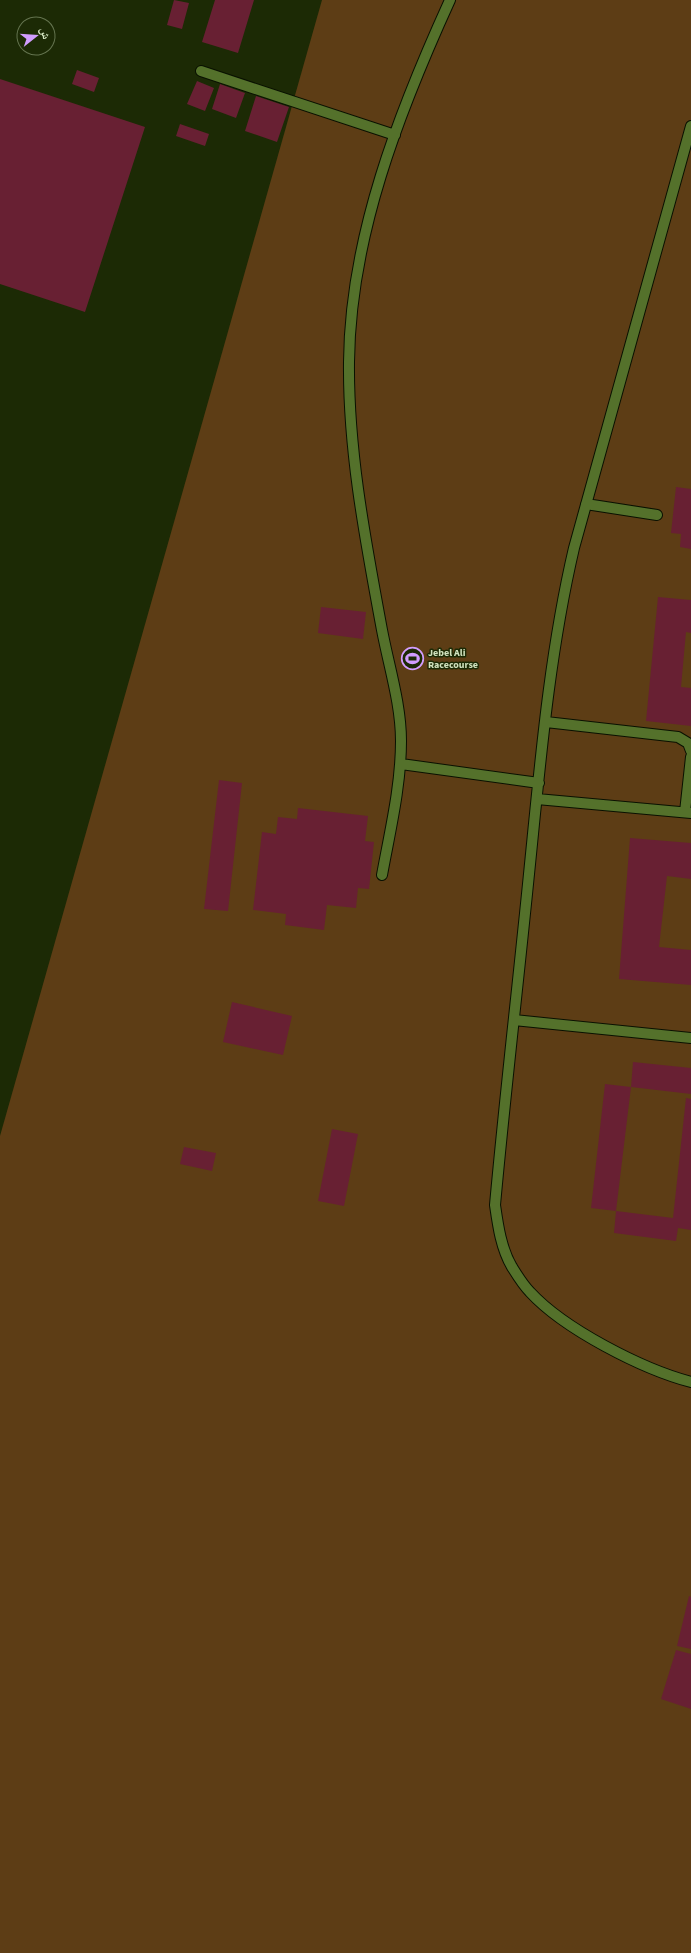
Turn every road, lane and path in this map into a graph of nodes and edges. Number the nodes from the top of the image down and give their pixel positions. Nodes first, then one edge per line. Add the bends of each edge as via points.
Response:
1 (450, 0) edge
2 (202, 71) dead end
3 (691, 126) edge
4 (395, 135) junction
5 (586, 504) junction
6 (658, 515) dead end
7 (546, 722) junction
8 (691, 751) edge
9 (691, 757) edge
10 (401, 764) junction
11 (539, 783) junction
12 (537, 799) junction
13 (688, 813) edge
14 (382, 875) dead end
15 (514, 1020) junction
16 (691, 1038) edge
17 (691, 1382) edge

1 - 4 lane
2 - 4 lane
3 - 5 lane
4 - 10 lane via 364,237 353,299 349,362 351,424 358,487 399,716
5 - 6 lane
5 - 7 lane via 565,587
7 - 8 lane via 678,737 688,743
7 - 11 lane
9 - 13 lane
10 - 11 lane
10 - 14 lane
11 - 12 lane
12 - 13 lane
12 - 15 lane
15 - 16 lane
15 - 17 lane via 495,1206 500,1237 511,1266 529,1291 552,1312 584,1333 652,1368

